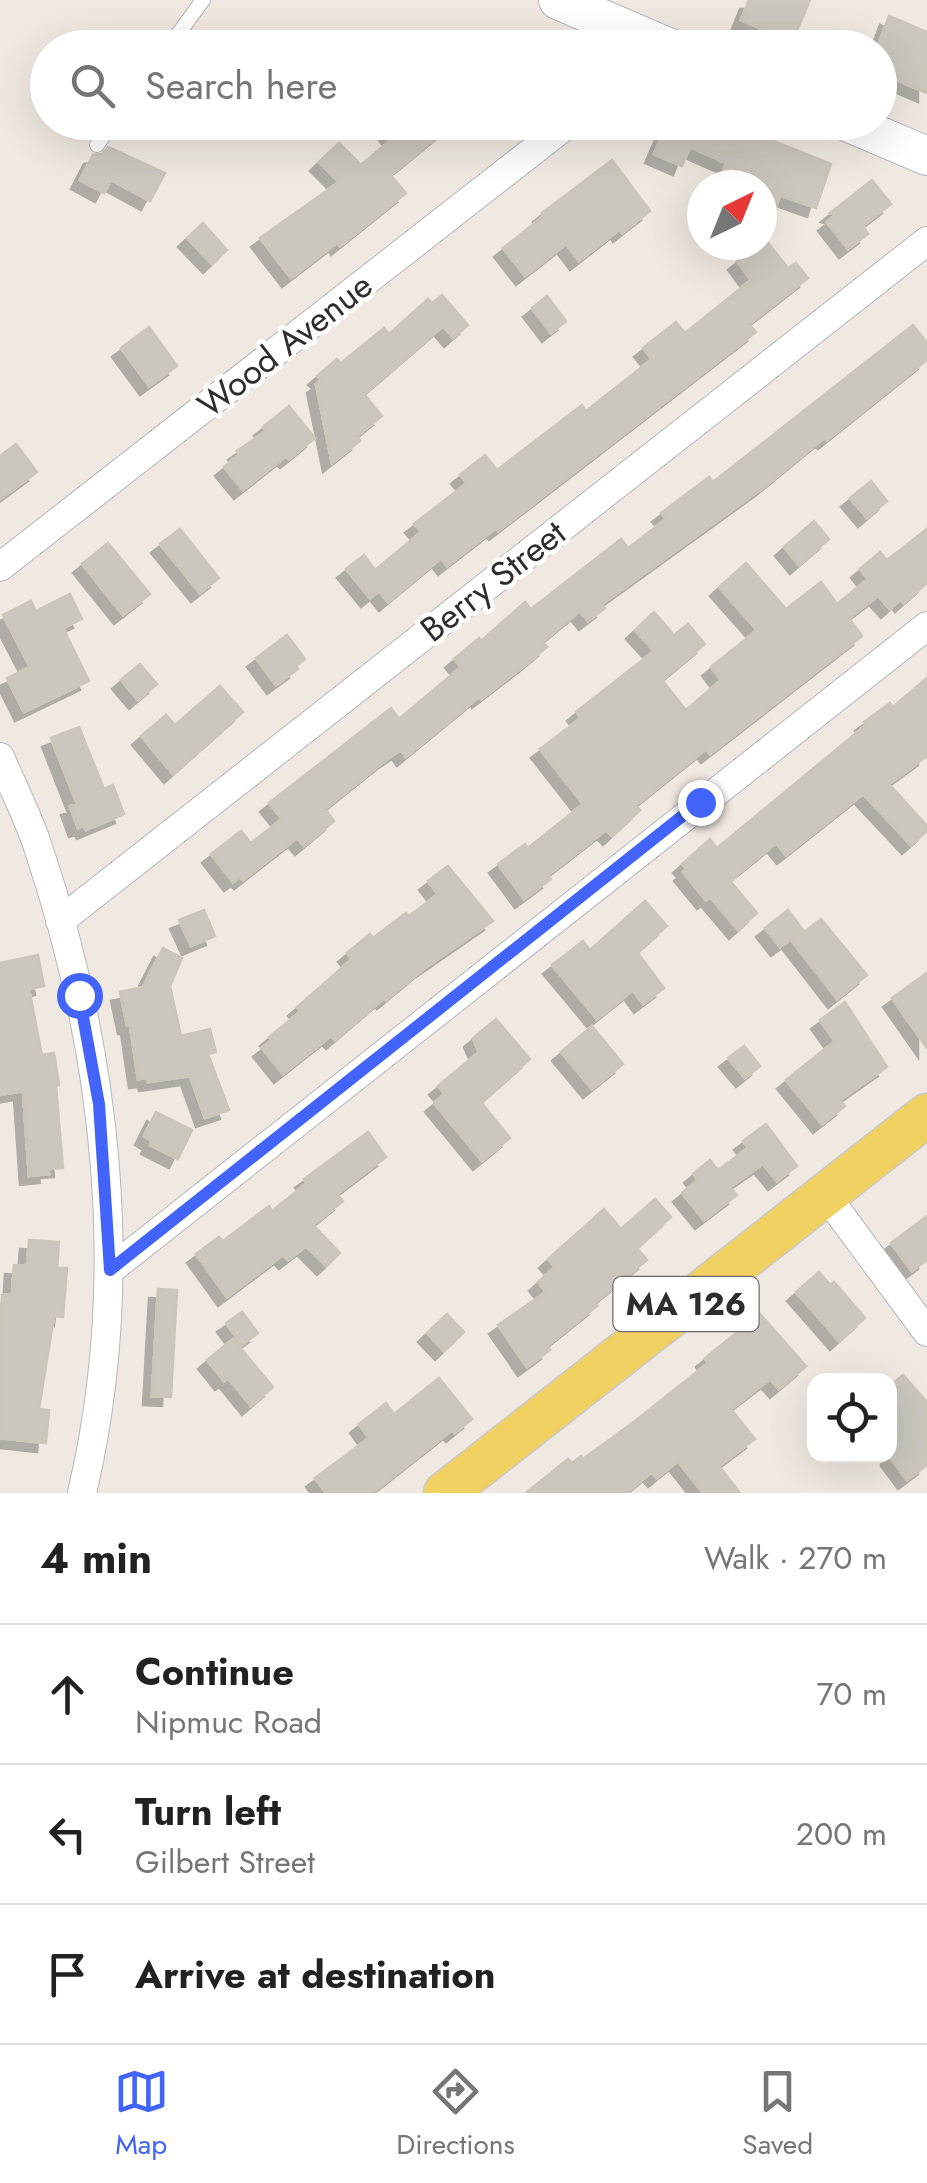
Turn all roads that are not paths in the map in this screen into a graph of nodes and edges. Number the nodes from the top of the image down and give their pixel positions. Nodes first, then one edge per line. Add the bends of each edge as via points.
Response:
1 (203, 0) edge
2 (558, 0) edge
3 (181, 30) edge
4 (628, 30) edge
5 (100, 140) edge
6 (547, 140) edge
7 (889, 140) edge
8 (97, 145) dead end
9 (927, 156) edge
10 (927, 241) edge
11 (0, 568) edge
12 (927, 626) edge
13 (0, 758) edge
14 (60, 920) junction
15 (927, 1115) edge
16 (825, 1194) junction
17 (110, 1270) junction
18 (927, 1332) edge
19 (82, 1493) edge
20 (445, 1493) edge

1 - 3 lane
2 - 4 street
5 - 8 lane
6 - 11 street, Wood Avenue
7 - 9 street
10 - 14 street, Berry Street
12 - 17 street
13 - 14 street via 36,839
14 - 17 street via 99,1104
15 - 16 main road, MA 126
16 - 18 street
16 - 20 main road, MA 126
17 - 19 street via 98,1426

